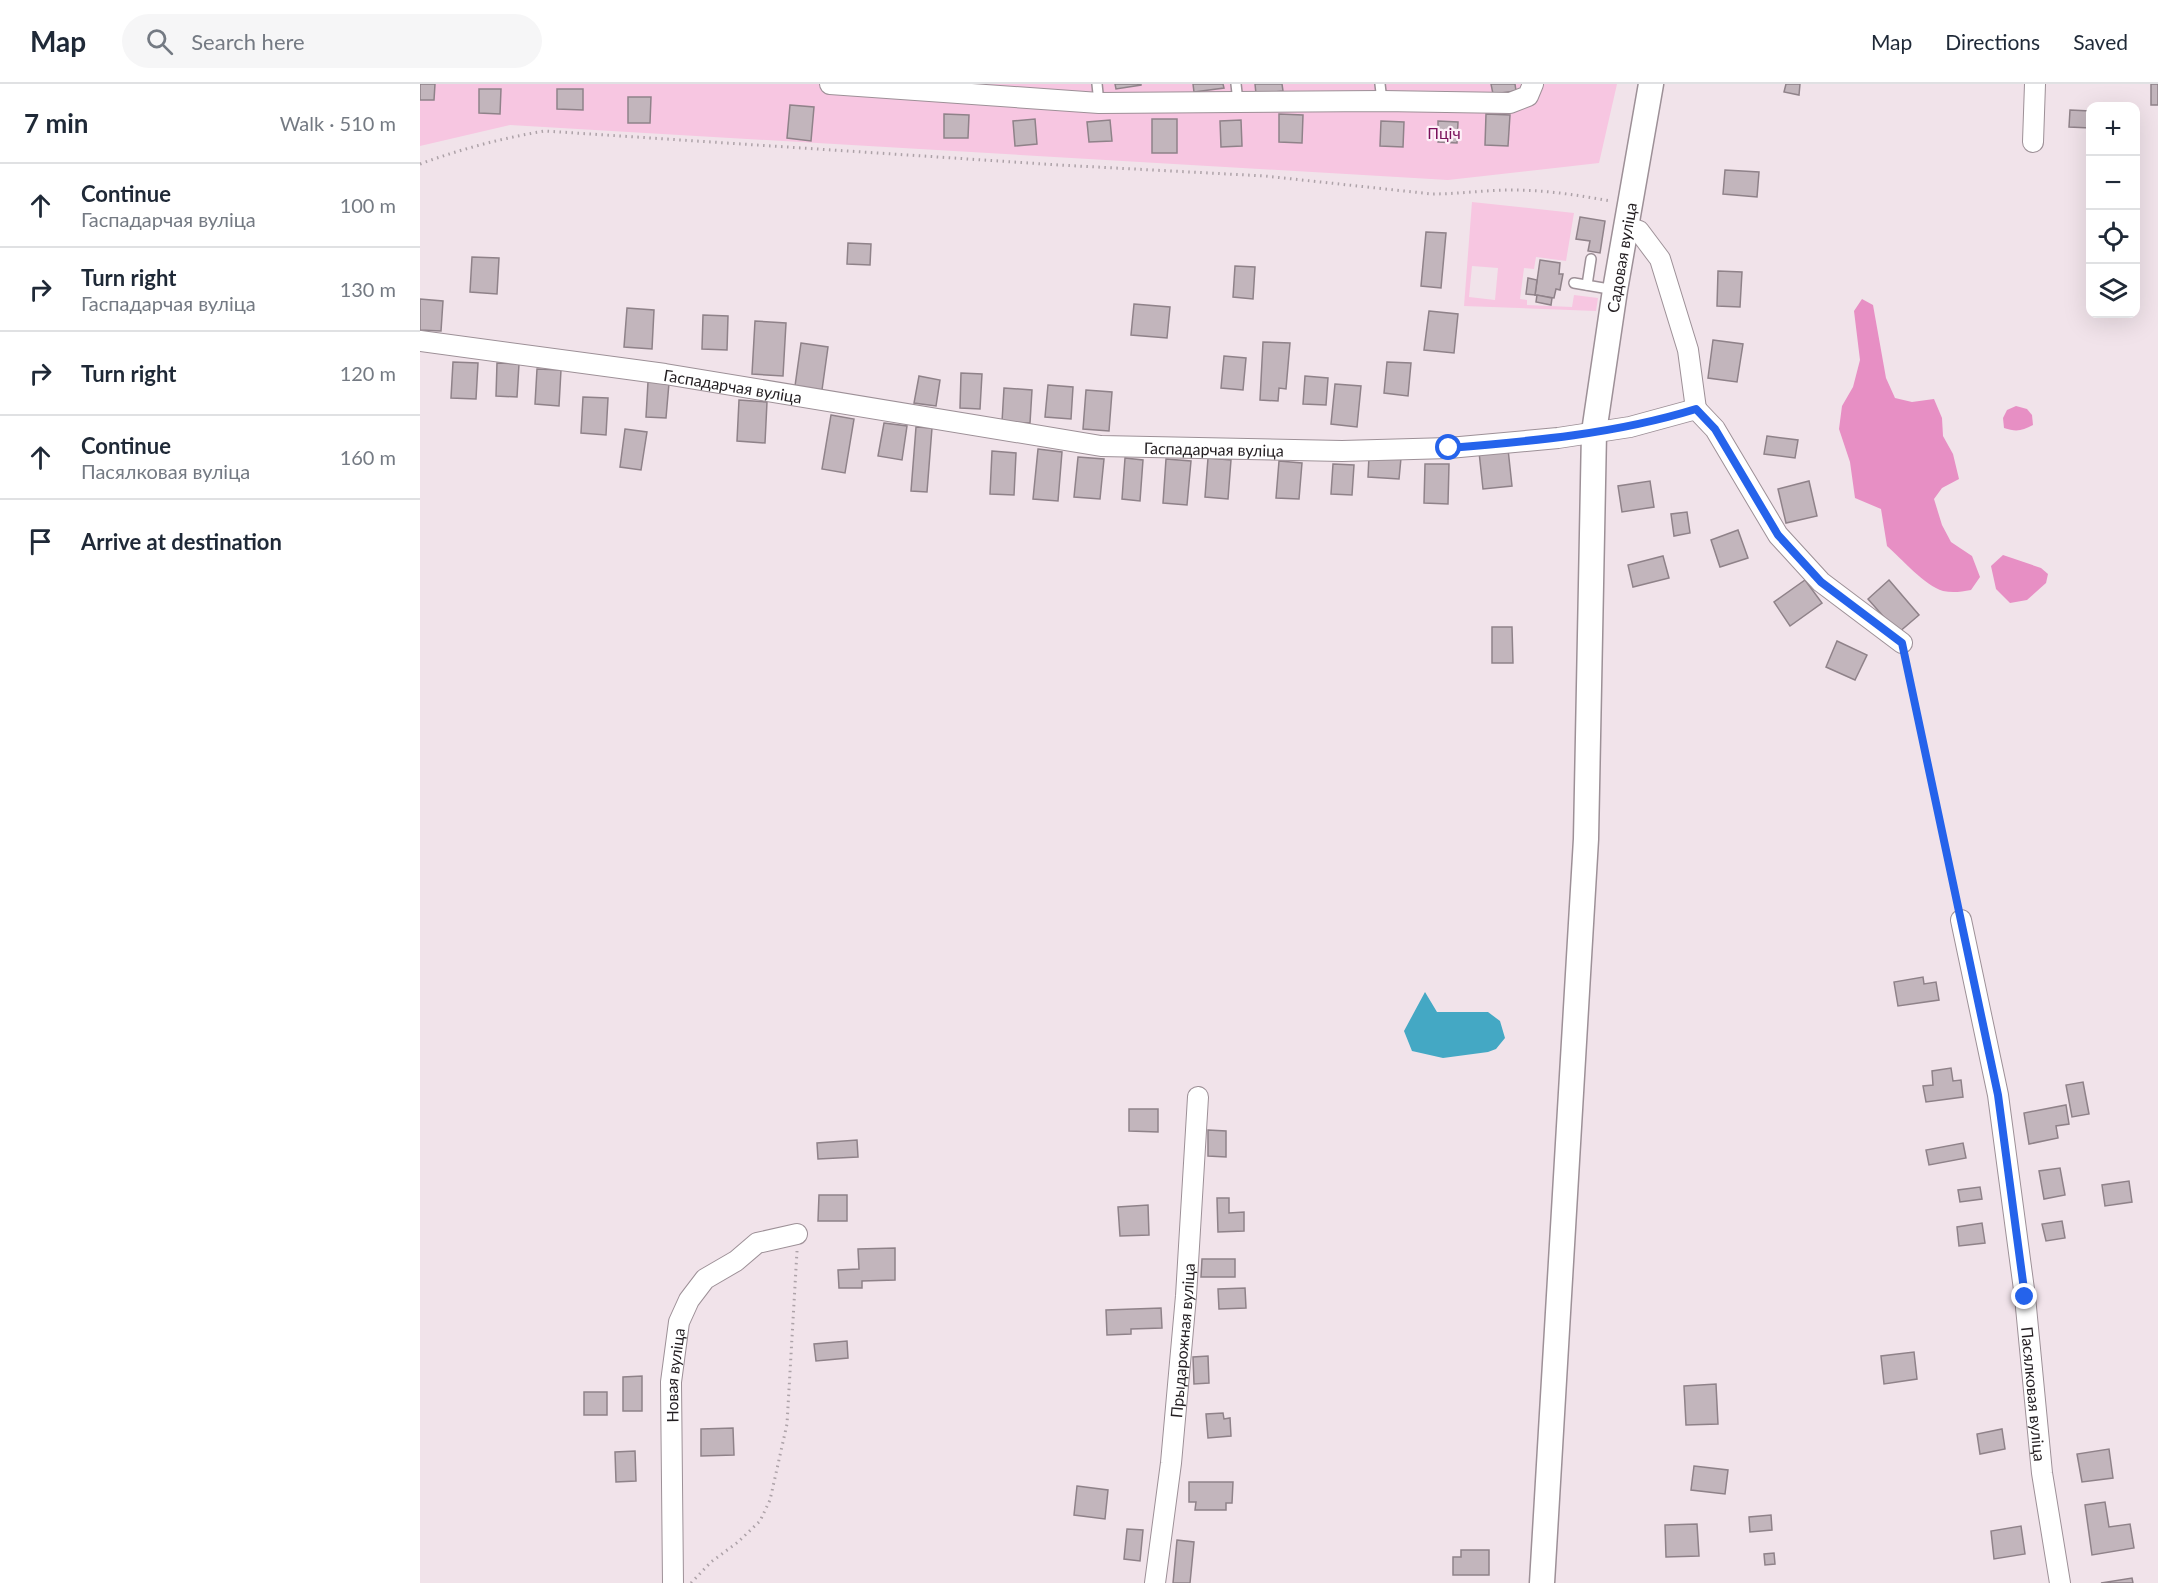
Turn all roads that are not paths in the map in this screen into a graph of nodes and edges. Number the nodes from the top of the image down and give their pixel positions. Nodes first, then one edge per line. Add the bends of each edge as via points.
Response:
1 (830, 84) edge
2 (1533, 84) edge
3 (1651, 84) edge
4 (2035, 84) edge
5 (940, 88) edge
6 (1381, 92) edge
7 (1098, 93) edge
8 (1237, 93) edge
9 (2032, 141) dead end
10 (1628, 215) junction
11 (1591, 259) dead end
12 (1574, 283) dead end
13 (1587, 285) junction
14 (1615, 290) junction
15 (420, 341) edge
16 (1696, 409) junction
17 (1594, 432) junction
18 (1902, 643) road end
19 (1961, 920) road end
20 (1198, 1097) dead end
21 (797, 1234) road end
22 (1542, 1582) edge
23 (673, 1583) edge
24 (1155, 1583) edge
25 (2060, 1583) edge

1 - 5 street
2 - 6 street via 1528,96 1510,103
3 - 10 street, Садовая вуліца
4 - 9 street
5 - 7 street
6 - 8 street
7 - 8 street
10 - 14 street, Садовая вуліца
10 - 16 street via 1660,259 1688,350
11 - 13 lane
12 - 13 lane
13 - 14 lane
14 - 17 street, Садовая вуліца
15 - 17 street, Гаспадарчая вуліца via 665,374 1101,446 1342,451 1449,448
16 - 17 street, Гаспадарчая вуліца via 1630,427
16 - 18 street via 1715,429 1778,535 1821,582
17 - 22 street, Садовая вуліца via 1586,839
19 - 25 street, Пасялковая вуліца via 1998,1095 2025,1297 2042,1473
20 - 24 street, Прыдарожная вуліца via 1186,1296
21 - 23 street, Новая вуліца via 757,1243 705,1279 679,1322 671,1382

